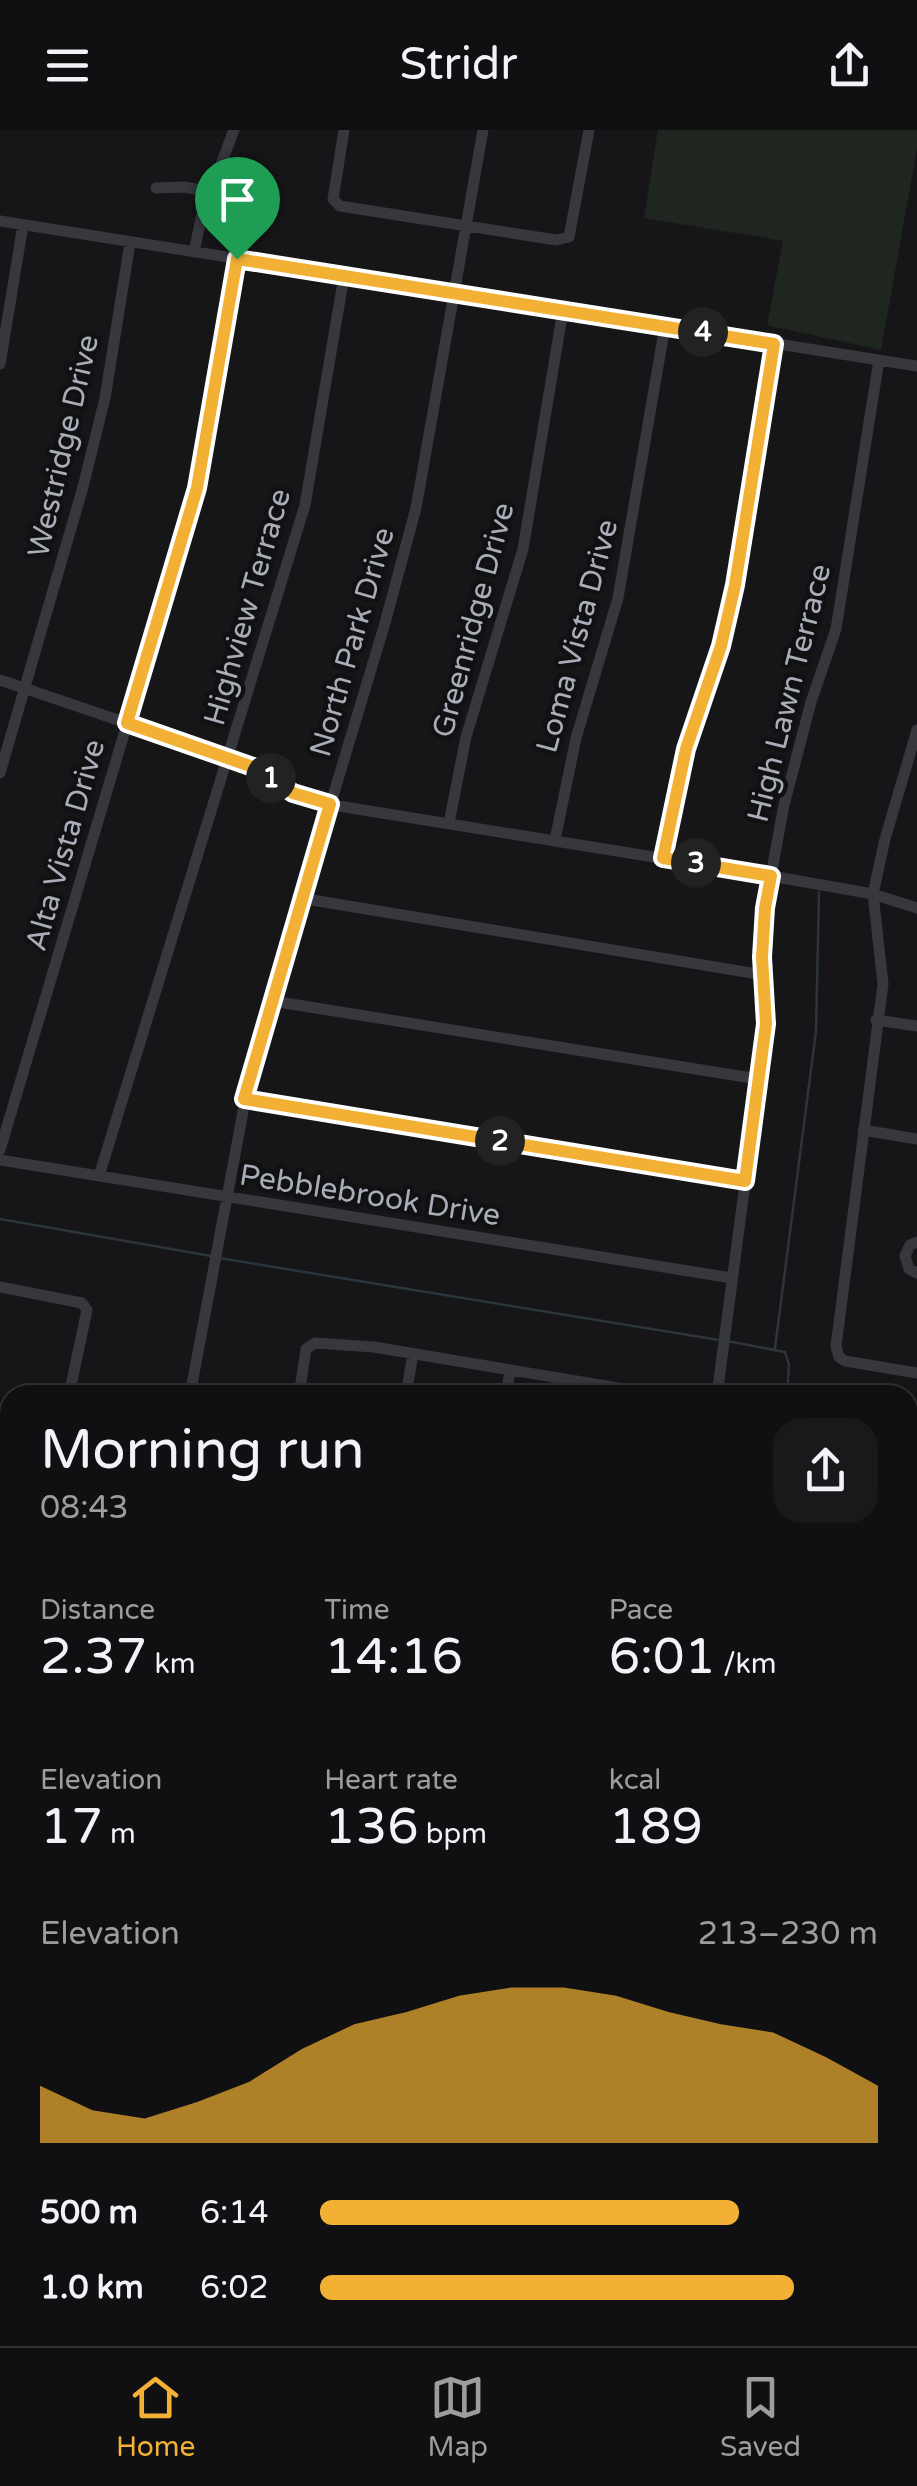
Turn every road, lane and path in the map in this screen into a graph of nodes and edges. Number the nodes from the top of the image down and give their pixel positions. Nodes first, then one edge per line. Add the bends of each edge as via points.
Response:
1 (234, 130) edge
2 (344, 130) edge
3 (482, 130) edge
4 (589, 130) edge
5 (156, 188) dead end
6 (211, 192) junction
7 (0, 222) edge
8 (24, 225) junction
9 (465, 228) junction
10 (130, 243) junction
11 (194, 252) junction
12 (237, 259) junction
13 (344, 276) junction
14 (453, 293) junction
15 (563, 310) junction
16 (665, 326) junction
17 (774, 344) junction
18 (879, 360) junction
19 (0, 364) edge
20 (917, 366) edge
21 (0, 680) edge
22 (25, 688) junction
23 (127, 723) junction
24 (917, 730) edge
25 (229, 758) junction
26 (0, 773) edge
27 (900, 787) junction
28 (917, 790) edge
29 (330, 804) junction
30 (448, 823) junction
31 (555, 840) junction
32 (663, 858) junction
33 (771, 876) junction
34 (873, 894) junction
35 (300, 898) junction
36 (917, 908) edge
37 (764, 976) junction
38 (272, 1002) junction
39 (876, 1020) junction
40 (917, 1026) edge
41 (758, 1078) junction
42 (244, 1099) junction
43 (863, 1130) junction
44 (917, 1139) edge
45 (0, 1150) edge
46 (0, 1160) edge
47 (99, 1176) junction
48 (745, 1181) junction
49 (226, 1196) junction
50 (917, 1242) edge
51 (917, 1272) edge
52 (732, 1278) junction
53 (0, 1288) edge
54 (413, 1354) junction
55 (510, 1370) junction
56 (917, 1372) edge
57 (72, 1385) edge
58 (192, 1385) edge
59 (300, 1385) edge
60 (408, 1385) edge
61 (508, 1385) edge
62 (584, 1385) edge
63 (718, 1385) edge

1 - 6 street
2 - 9 street via 336,203
3 - 9 street, North Park Drive
4 - 9 street via 569,237
5 - 6 street
6 - 11 street
7 - 8 street
8 - 10 street
8 - 19 street
9 - 14 street, North Park Drive
10 - 11 street
10 - 22 street, Westridge Drive via 105,398
11 - 12 street
12 - 13 street
12 - 23 street, Alta Vista Drive via 197,488
13 - 14 street
13 - 25 street, Highview Terrace via 304,505
14 - 15 street
14 - 29 street, North Park Drive via 416,508
15 - 16 street
15 - 30 street, Greenridge Drive via 522,549 466,737
16 - 17 street
16 - 31 street, Loma Vista Drive via 618,598 576,738
17 - 18 street
17 - 32 street via 735,585 686,749
18 - 20 street
18 - 33 street, High Lawn Terrace via 836,629 811,702
21 - 22 street
22 - 23 street
22 - 26 street, Westridge Drive
23 - 25 street
23 - 45 street, Alta Vista Drive
24 - 27 street
25 - 29 street
25 - 47 street, Highview Terrace
27 - 28 street
27 - 34 street
29 - 30 street
29 - 35 street, North Park Drive
30 - 31 street
31 - 32 street
32 - 33 street
33 - 34 street
33 - 37 street, High Lawn Terrace
34 - 36 street
34 - 39 street via 882,968
35 - 37 street
35 - 38 street, North Park Drive
37 - 41 street, High Lawn Terrace
38 - 41 street
38 - 42 street, North Park Drive
39 - 40 street
39 - 43 street
41 - 48 street, High Lawn Terrace
42 - 48 street
42 - 49 street, North Park Drive
43 - 44 street
43 - 56 street via 836,1334 840,1356
46 - 47 street, Pebblebrook Drive
47 - 49 street, Pebblebrook Drive
48 - 52 street, High Lawn Terrace
49 - 52 street, Pebblebrook Drive
49 - 58 street, North Park Drive
50 - 51 street via 905,1256
52 - 63 street, High Lawn Terrace
53 - 57 street via 82,1303 87,1310
54 - 55 street
54 - 59 street via 315,1343 306,1348
54 - 60 street
55 - 61 street
55 - 62 street

